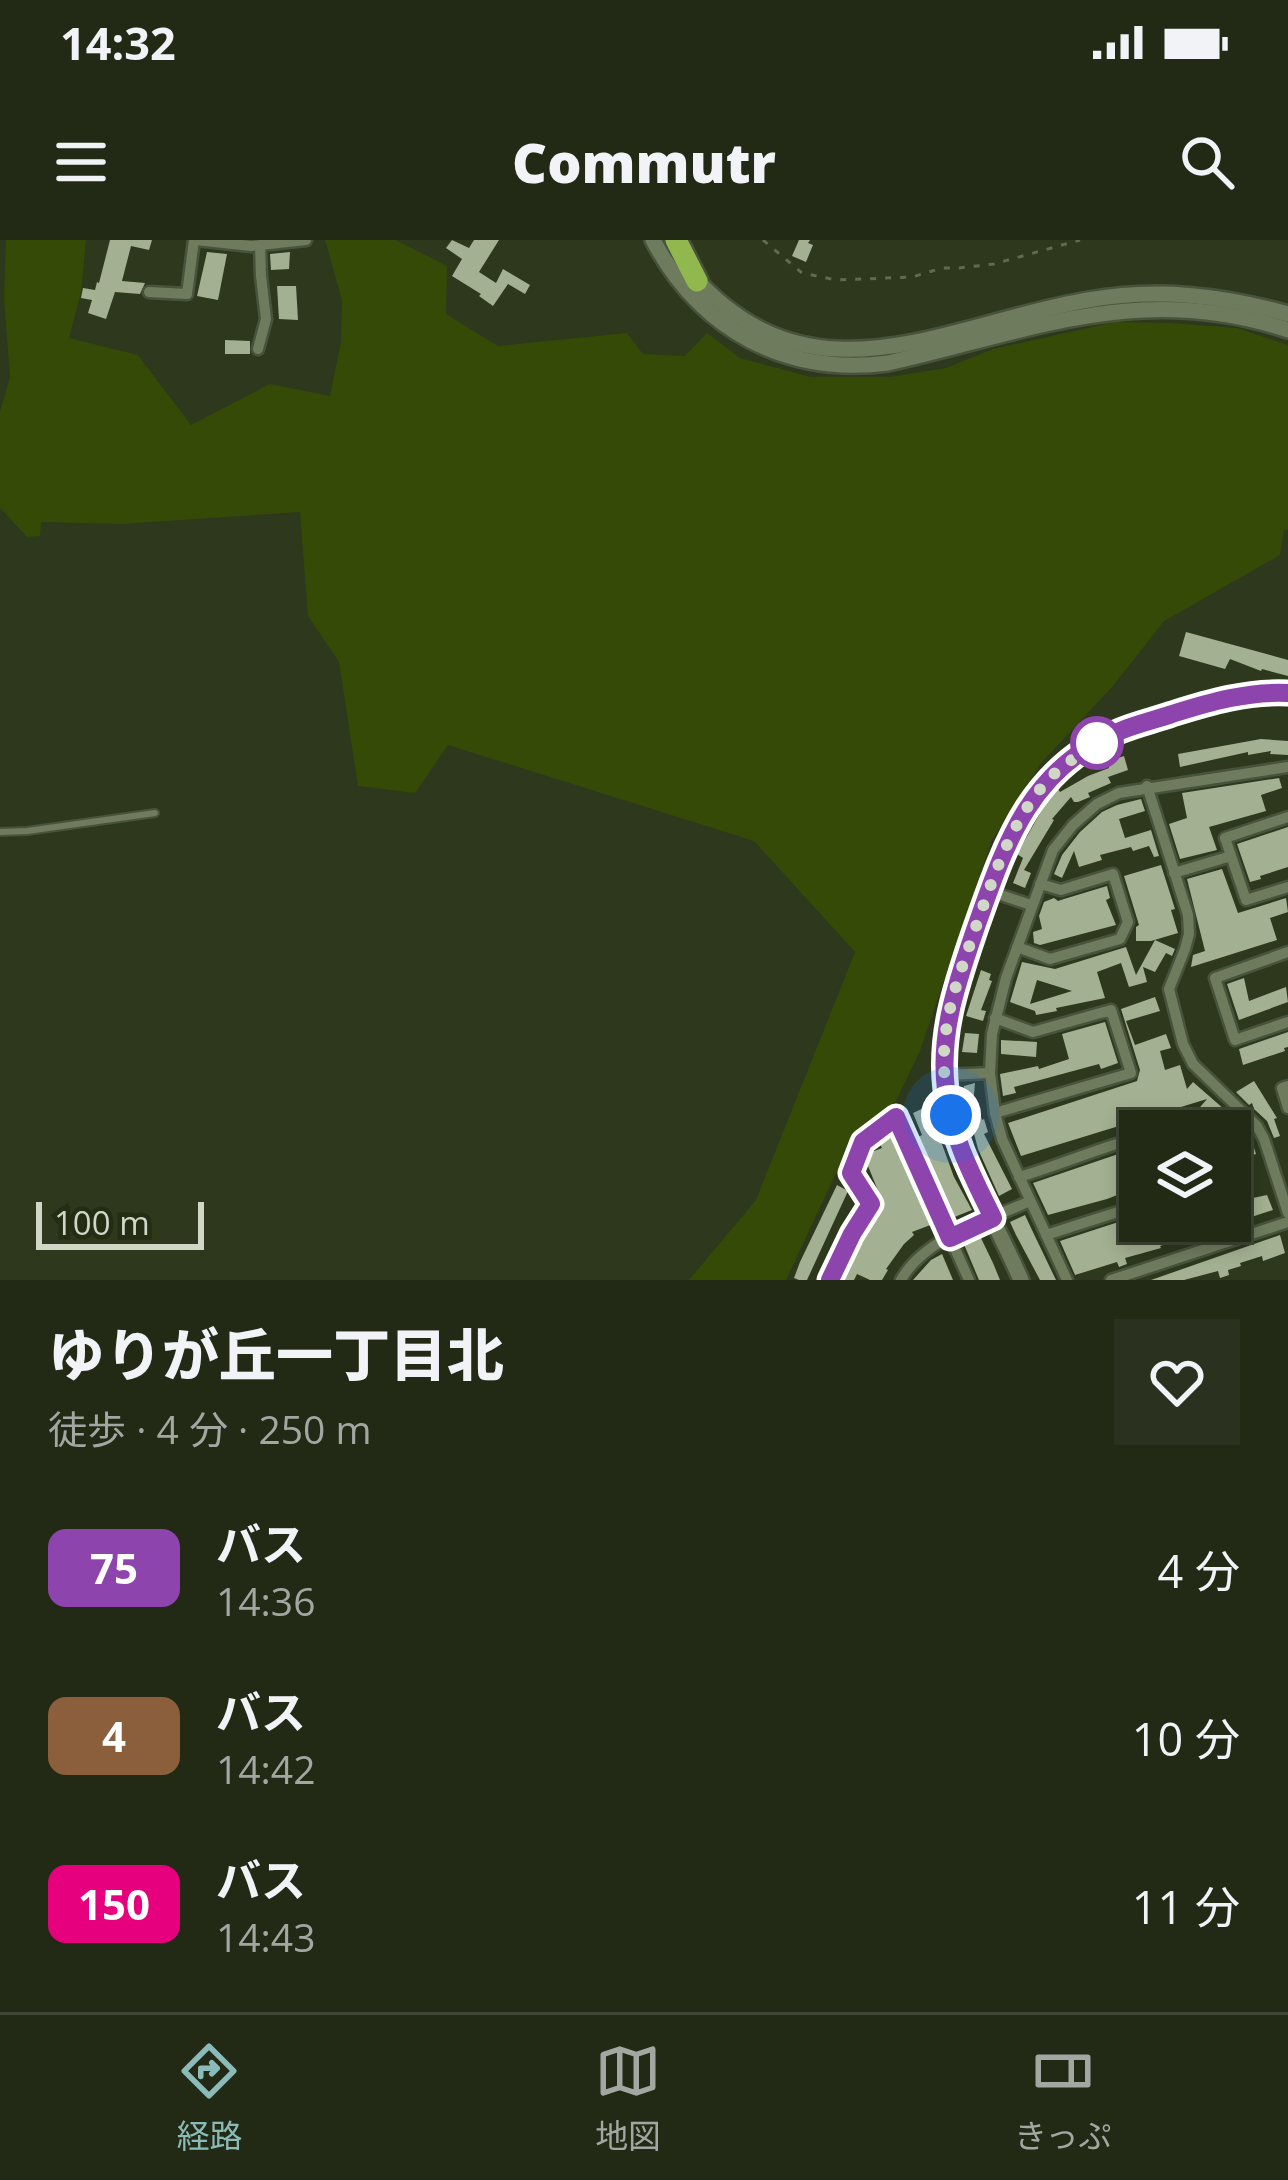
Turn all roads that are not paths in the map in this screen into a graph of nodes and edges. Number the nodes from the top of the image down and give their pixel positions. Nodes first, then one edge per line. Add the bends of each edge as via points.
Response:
1 (195, 240) edge
2 (306, 240) edge
3 (653, 240) edge
4 (667, 240) edge
5 (676, 240) edge
6 (260, 245) junction
7 (697, 281) junction
8 (149, 292) dead end
9 (1288, 314) edge
10 (1288, 330) edge
11 (258, 349) dead end
12 (1288, 693) edge
13 (1288, 767) edge
14 (1147, 786) junction
15 (155, 813) dead end
16 (1288, 817) edge
17 (0, 832) edge
18 (1231, 856) junction
19 (1174, 873) junction
20 (1040, 884) junction
21 (1288, 887) edge
22 (989, 891) junction
23 (1031, 905) junction
24 (1017, 947) junction
25 (1288, 952) edge
26 (995, 1018) junction
27 (1288, 1022) edge
28 (990, 1073) junction
29 (945, 1075) junction
30 (1288, 1086) edge
31 (1288, 1108) edge
32 (994, 1113) junction
33 (1119, 1143) edge
34 (1019, 1178) junction
35 (1030, 1202) junction
36 (1119, 1212) edge
37 (993, 1218) junction
38 (1288, 1218) edge
39 (1046, 1235) junction
40 (950, 1238) junction
41 (830, 1280) edge
42 (901, 1280) edge
43 (969, 1280) edge
44 (1021, 1280) edge
45 (1067, 1280) edge
46 (1112, 1280) edge

1 - 6 street
1 - 8 street via 187,294
2 - 6 street
3 - 10 street via 683,287 727,326 830,366 888,363 1142,308 1194,309
4 - 7 street
5 - 7 highway
6 - 11 street via 266,319
7 - 9 street via 762,330 844,351 917,343 1091,299 1164,292
12 - 22 street via 1235,697 1131,728 1063,765 1023,811
13 - 14 street
14 - 19 street
14 - 20 street via 1096,804 1073,825 1052,850
15 - 17 lane
16 - 18 street via 1225,838
18 - 19 street
18 - 21 street via 1246,900
19 - 38 street via 1189,934 1169,989 1183,1044 1257,1126
20 - 23 street
20 - 24 street via 1061,890 1113,874 1128,922 1120,939 1050,959
22 - 23 street
22 - 29 street via 952,996
23 - 24 street
24 - 26 street
25 - 27 street via 1215,978 1235,1040
26 - 28 street
26 - 32 street via 1033,1032 1111,1010 1131,1073
28 - 29 street
28 - 32 street
29 - 37 street via 958,1145
30 - 31 street
32 - 34 street
33 - 34 street
34 - 35 street
35 - 37 street
35 - 39 street
36 - 39 street
37 - 40 street
37 - 44 street
38 - 46 street
39 - 45 street
40 - 41 street via 896,1117 863,1142 851,1173 871,1204
40 - 42 street
40 - 43 street

